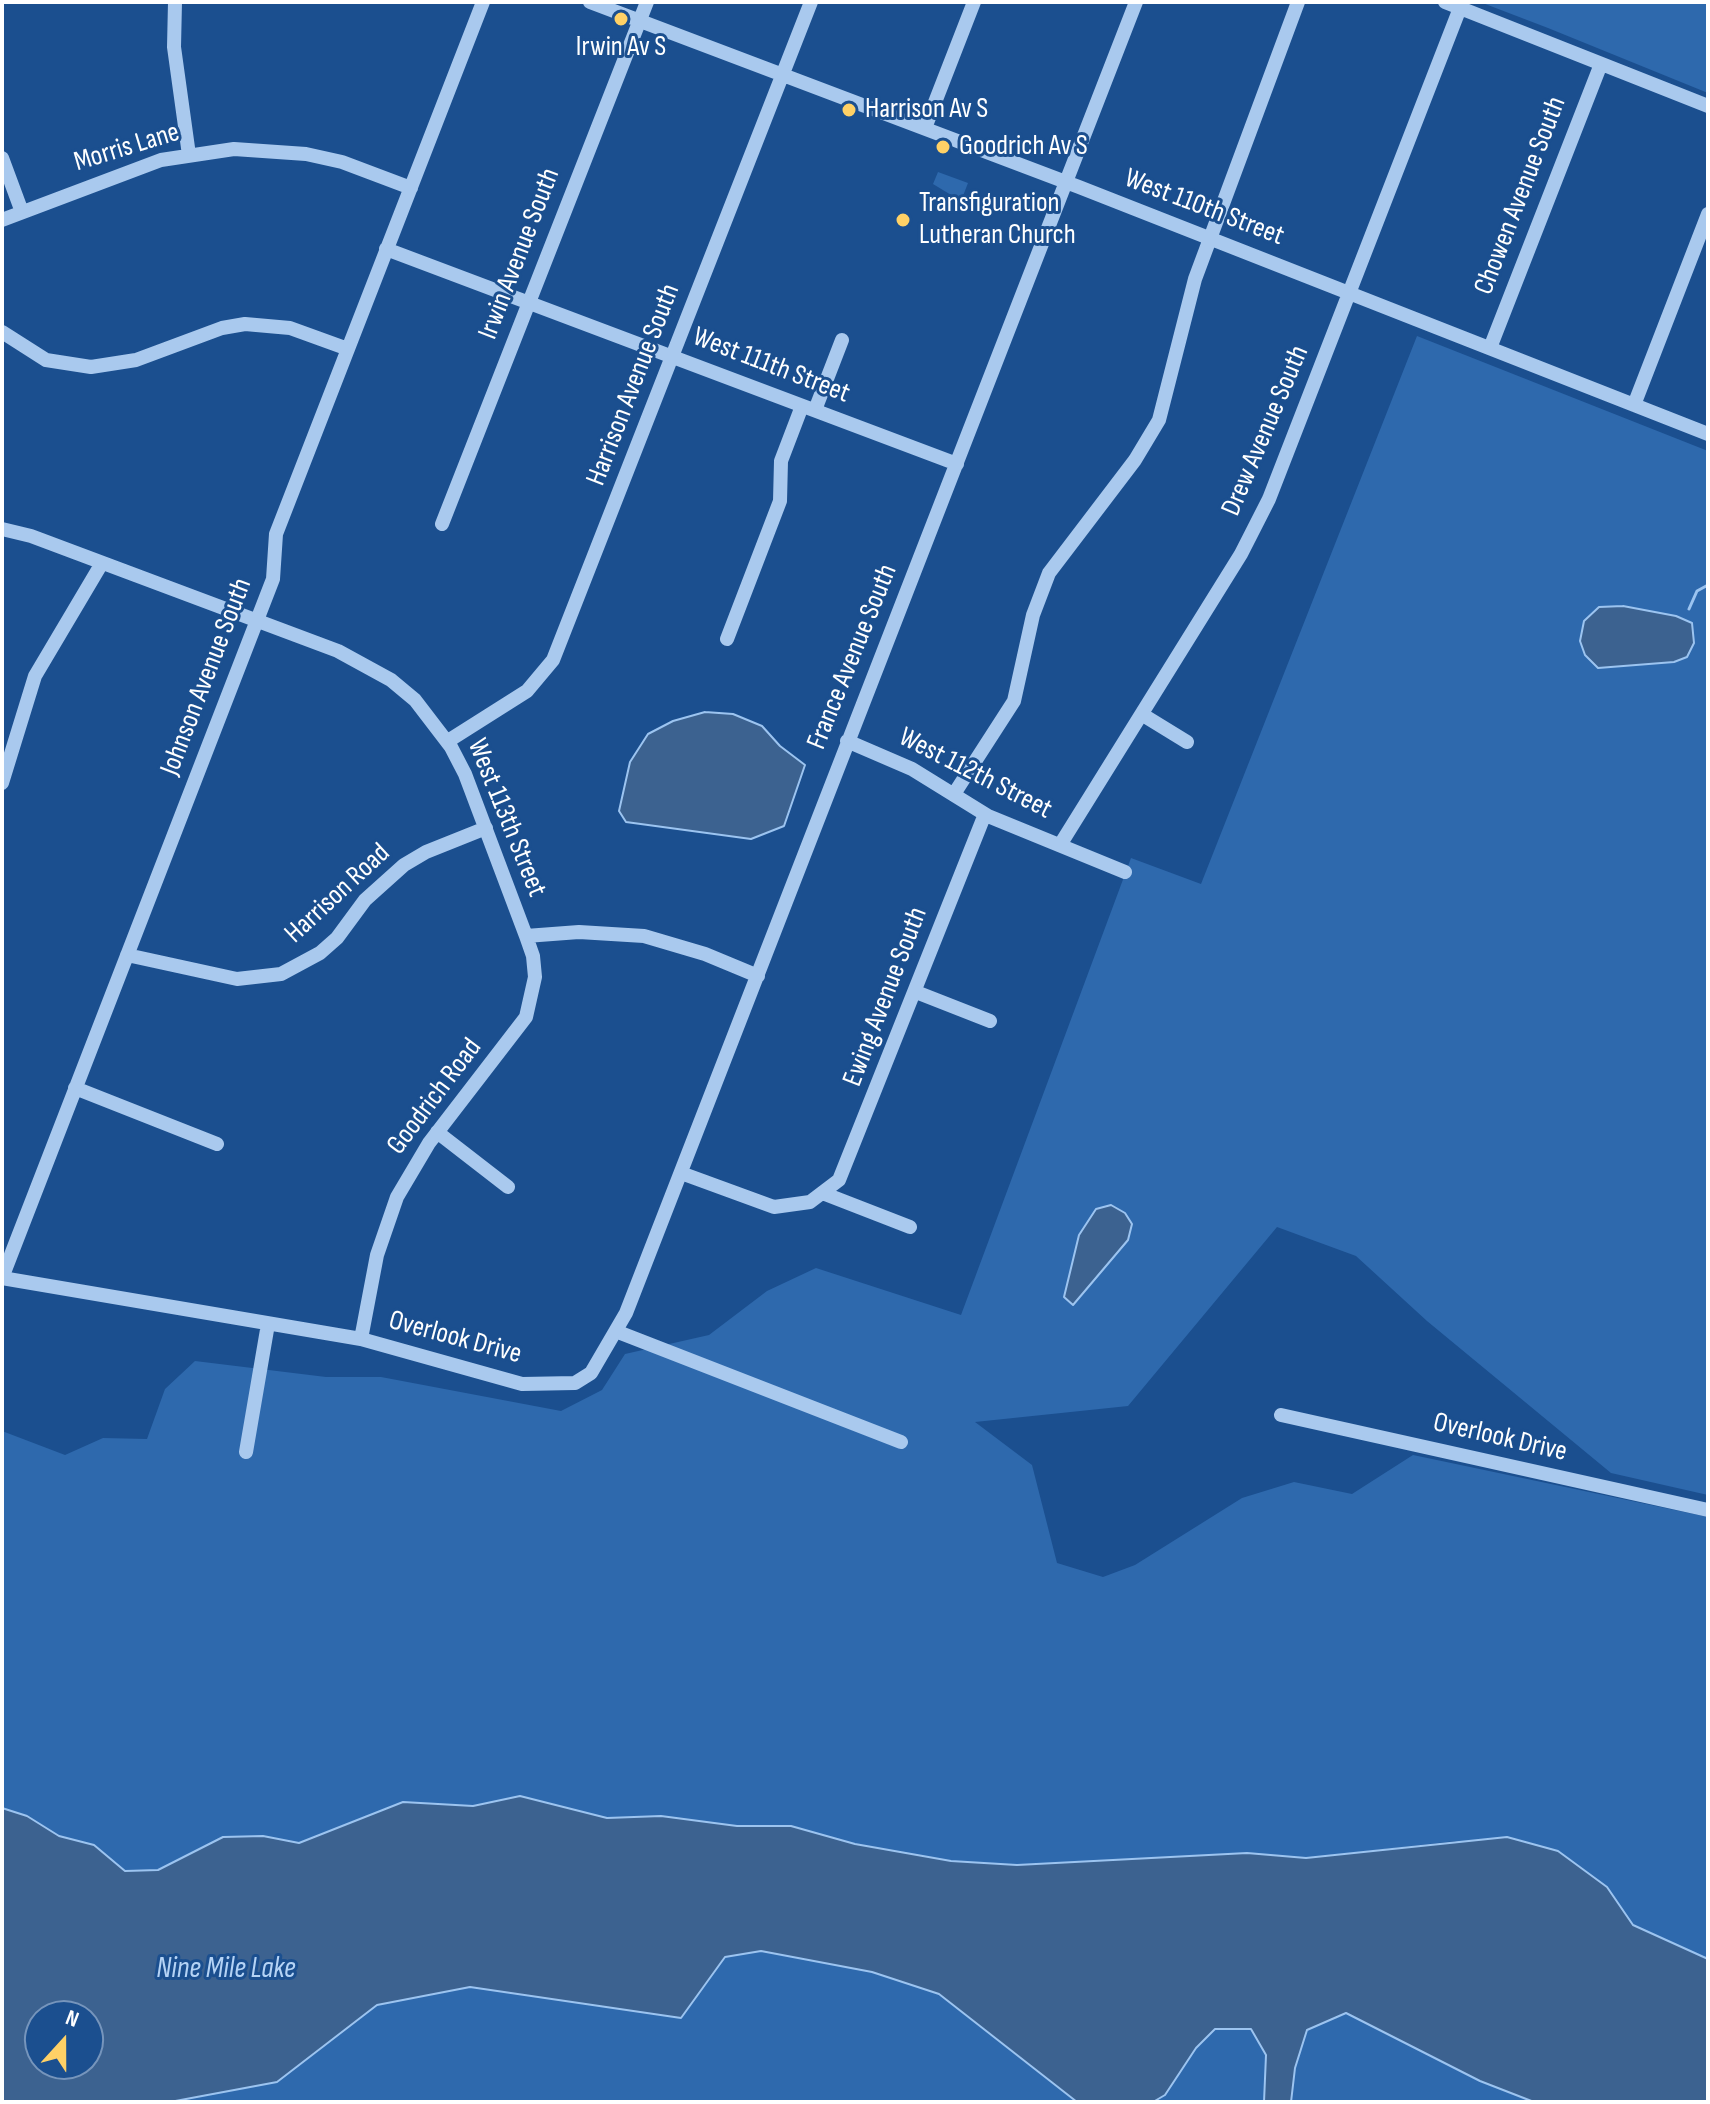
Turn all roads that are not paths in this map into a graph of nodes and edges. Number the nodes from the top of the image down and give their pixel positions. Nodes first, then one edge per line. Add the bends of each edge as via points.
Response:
1 (175, 2) edge
2 (483, 2) edge
3 (590, 2) edge
4 (647, 2) edge
5 (811, 2) edge
6 (974, 2) edge
7 (1136, 2) edge
8 (1298, 2) edge
9 (1445, 2) edge
10 (1460, 8) junction
11 (640, 21) junction
12 (1601, 64) junction
13 (783, 74) junction
14 (1708, 106) edge
15 (925, 128) junction
16 (189, 155) junction
17 (2, 158) edge
18 (1066, 182) junction
19 (411, 188) junction
20 (22, 212) junction
21 (1708, 214) edge
22 (2, 220) edge
23 (1209, 237) junction
24 (386, 249) junction
25 (1350, 293) junction
26 (529, 303) junction
27 (2, 332) edge
28 (842, 340) dead end
29 (1490, 348) junction
30 (348, 349) junction
31 (673, 357) junction
32 (1634, 405) junction
33 (809, 408) junction
34 (1708, 434) edge
35 (957, 464) junction
36 (442, 524) dead end
37 (2, 529) edge
38 (102, 563) junction
39 (257, 621) junction
40 (727, 639) dead end
41 (1143, 715) junction
42 (448, 741) junction
43 (847, 741) junction
44 (1187, 742) dead end
45 (2, 783) edge
46 (954, 794) junction
47 (985, 814) junction
48 (486, 828) junction
49 (1060, 845) junction
50 (1125, 872) dead end
51 (526, 936) junction
52 (127, 955) junction
53 (758, 976) junction
54 (916, 992) junction
55 (990, 1021) dead end
56 (75, 1088) junction
57 (437, 1132) junction
58 (217, 1144) dead end
59 (681, 1173) junction
60 (508, 1187) dead end
61 (825, 1194) junction
62 (910, 1227) dead end
63 (2, 1278) edge
64 (268, 1324) junction
65 (618, 1332) junction
66 (361, 1339) junction
67 (1281, 1415) dead end
68 (901, 1442) dead end
69 (246, 1452) dead end
70 (1708, 1510) edge

1 - 16 street via 174,47
2 - 19 street, Johnson Avenue South
3 - 11 street, West 110th Street
4 - 11 street, Irwin Avenue South
5 - 13 street, Harrison Avenue South
6 - 15 street
7 - 18 street, France Avenue South
8 - 23 street
9 - 10 street
10 - 12 street
10 - 25 street, Drew Avenue South
11 - 13 street, West 110th Street
11 - 26 street, Irwin Avenue South
12 - 14 street
12 - 29 street, Chowen Avenue South
13 - 15 street, West 110th Street
13 - 31 street, Harrison Avenue South
15 - 18 street, West 110th Street
16 - 19 street, Morris Lane via 234,149 306,154
16 - 20 street, Morris Lane via 126,172
17 - 20 street
18 - 23 street, West 110th Street
18 - 35 street, France Avenue South
19 - 24 street, Johnson Avenue South
20 - 22 street, Morris Lane
21 - 32 street
23 - 25 street, West 110th Street
23 - 46 street via 1159,420 1049,573 1033,615 1014,701
24 - 26 street, West 111th Street
24 - 30 street, Johnson Avenue South
25 - 29 street, West 110th Street
25 - 41 street, Drew Avenue South via 1269,499
26 - 31 street, West 111th Street
26 - 36 street, Irwin Avenue South
27 - 30 street via 46,360 91,367 136,360 245,324 290,328
28 - 33 street
29 - 32 street, West 110th Street
30 - 39 street, Johnson Avenue South via 276,534 273,579
31 - 33 street, West 111th Street
31 - 42 street, Harrison Avenue South via 553,660 527,691
32 - 34 street, West 110th Street
33 - 35 street, West 111th Street
33 - 40 street via 781,461 780,501
35 - 43 street, France Avenue South
37 - 38 street, West 113th Street
38 - 39 street, West 113th Street
38 - 45 street via 35,676
39 - 42 street, West 113th Street via 338,651 391,680
39 - 52 street, Johnson Avenue South
41 - 44 street
41 - 49 street, Drew Avenue South
42 - 48 street, West 113th Street
43 - 46 street, West 112th Street
43 - 53 street, France Avenue South
46 - 47 street, West 112th Street
47 - 49 street, West 112th Street
47 - 54 street, Ewing Avenue South
48 - 51 street, West 113th Street
48 - 52 street, Harrison Road via 404,865 365,900 337,938 281,974 237,979
49 - 50 street, West 112th Street
51 - 53 street, West 113th Street via 644,936
51 - 57 street, Goodrich Road via 535,977 526,1017
52 - 56 street, Johnson Avenue South
53 - 59 street, France Avenue South
54 - 55 street
54 - 61 street, Ewing Avenue South via 848,1164
56 - 58 street
56 - 63 street, Johnson Avenue South
57 - 60 street
57 - 66 street, Goodrich Road via 412,1169 386,1225
59 - 61 street via 774,1207 792,1207
59 - 65 street, France Avenue South
61 - 62 street
63 - 64 street, Overlook Drive
64 - 66 street, Overlook Drive
64 - 69 street
65 - 66 street, Overlook Drive via 591,1373 575,1383 553,1385 496,1379
65 - 68 street
67 - 70 street, Overlook Drive

